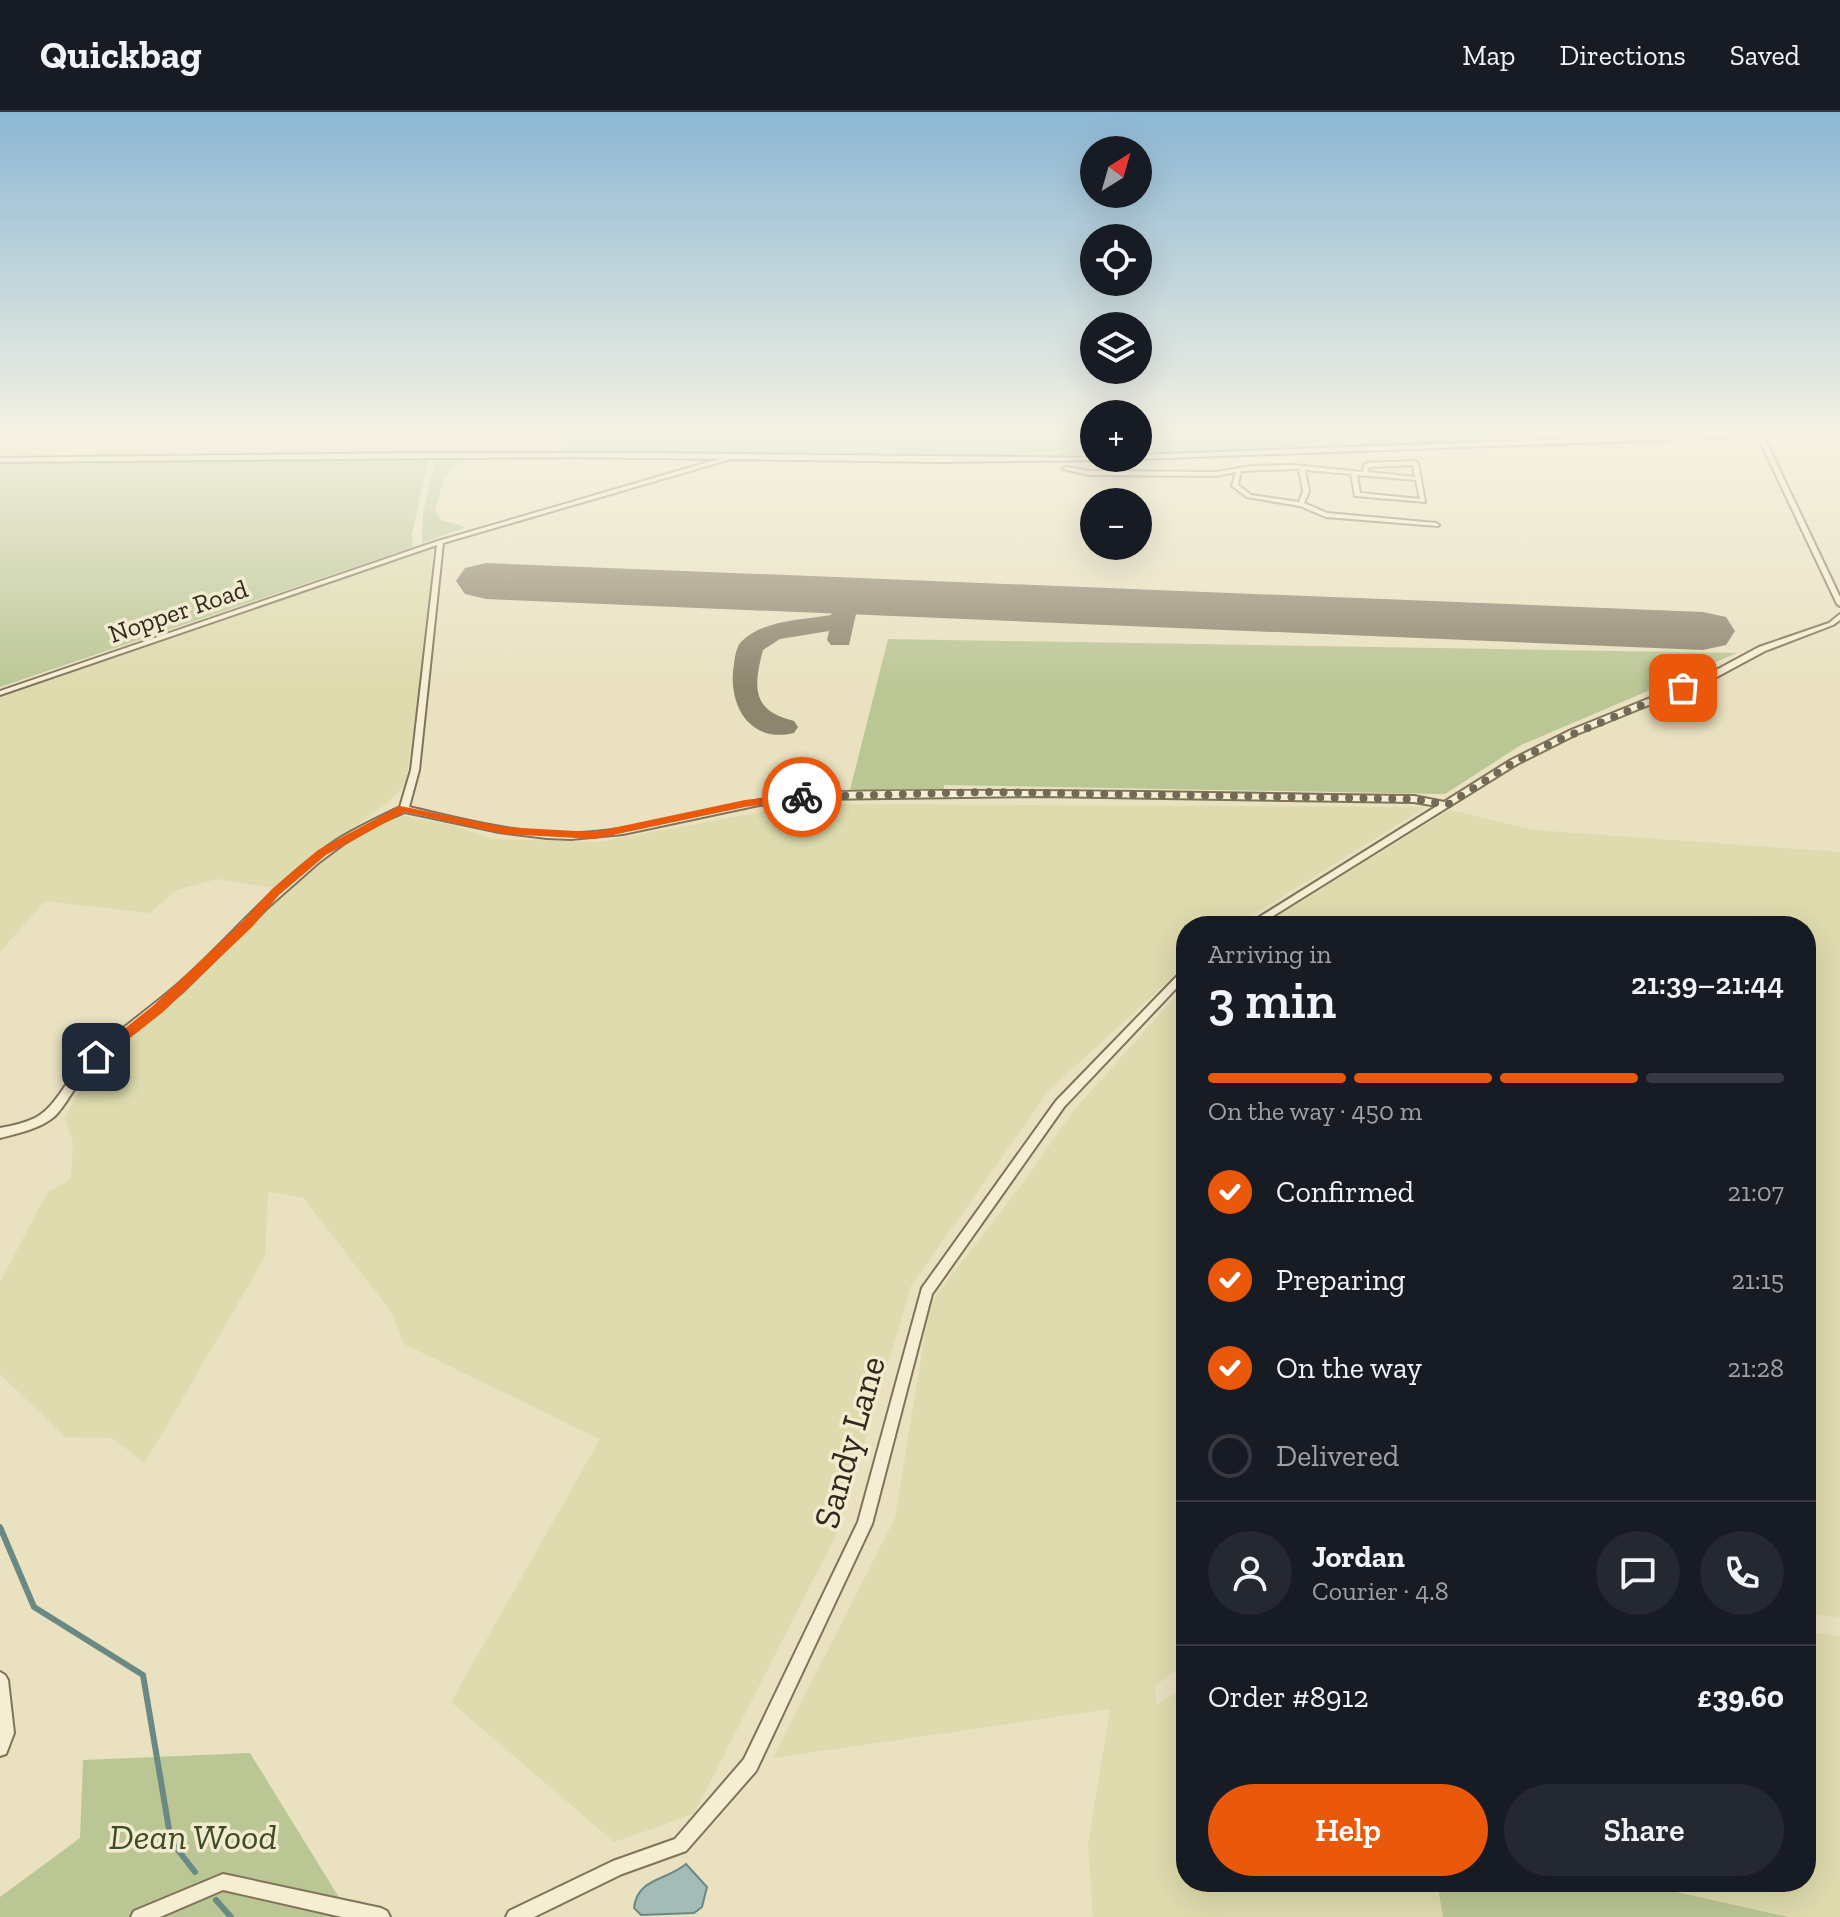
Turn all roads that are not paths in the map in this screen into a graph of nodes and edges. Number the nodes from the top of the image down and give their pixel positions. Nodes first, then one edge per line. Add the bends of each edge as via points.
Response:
1 (518, 519) edge
2 (1373, 519) edge
3 (1800, 519) edge
4 (1436, 525) dead end
5 (440, 542) junction
6 (1840, 604) edge
7 (1840, 616) edge
8 (0, 693) edge
9 (1447, 805) junction
10 (404, 809) junction
11 (1266, 916) edge
12 (1176, 982) edge
13 (0, 1133) edge
14 (0, 1680) edge
15 (0, 1748) edge
16 (140, 1917) edge
17 (381, 1917) edge
18 (515, 1917) edge

1 - 5 street, Nopper Road
2 - 4 street
3 - 6 street
5 - 8 street, Nopper Road
5 - 10 street via 415,770
7 - 9 street via 1574,732
9 - 10 street via 1414,799 986,792 813,796 745,803 594,835 504,830
9 - 11 street
10 - 13 street via 322,853 275,893 168,1000 96,1057 54,1113 36,1125
12 - 18 street, Sandy Lane via 1060,1104 926,1292 865,1524 750,1765 680,1845 619,1867
14 - 15 street via 6,1733
16 - 17 street via 223,1882

